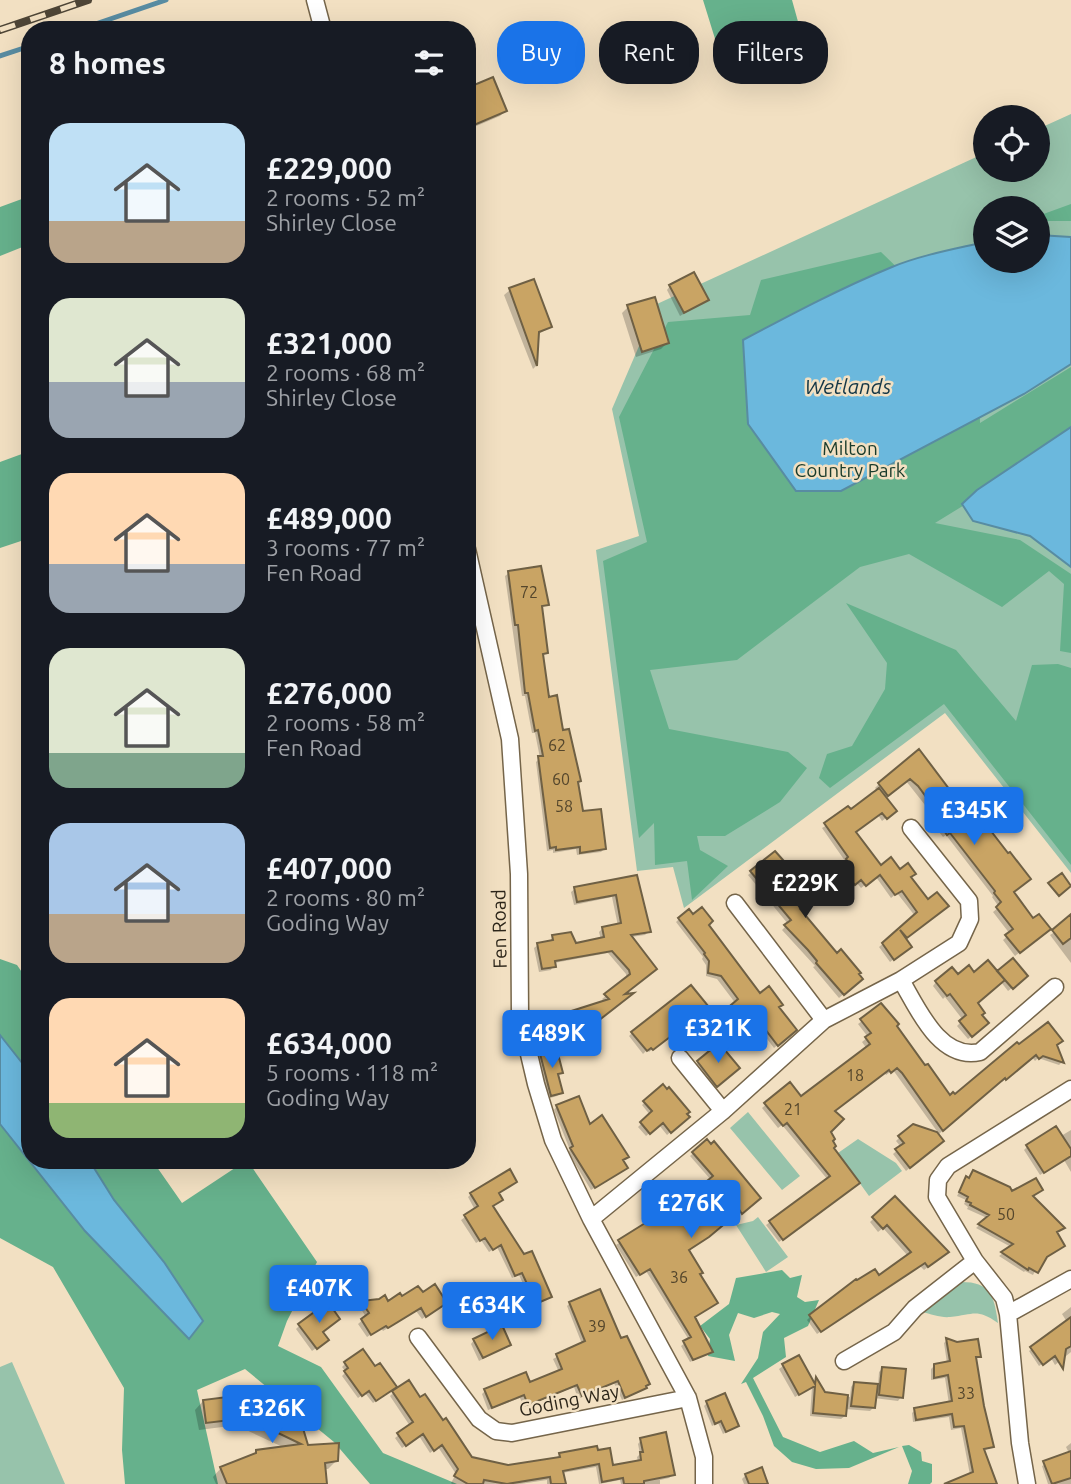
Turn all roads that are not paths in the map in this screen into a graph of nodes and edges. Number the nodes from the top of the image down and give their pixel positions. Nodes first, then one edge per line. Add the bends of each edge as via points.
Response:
1 (315, 0) edge
2 (321, 21) edge
3 (476, 589) edge
4 (911, 828) dead end
5 (735, 903) dead end
6 (901, 980) junction
7 (1055, 987) dead end
8 (824, 1020) junction
9 (680, 1058) dead end
10 (1071, 1088) edge
11 (723, 1111) junction
12 (592, 1220) junction
13 (975, 1261) junction
14 (1071, 1279) edge
15 (1008, 1314) junction
16 (418, 1337) dead end
17 (844, 1360) dead end
18 (688, 1398) junction
19 (704, 1484) edge
20 (1027, 1484) edge

1 - 2 street
3 - 12 street, Fen Road via 510,739 519,874 520,1016 553,1140
4 - 6 street via 969,901 970,919 960,943
5 - 8 street
6 - 7 street via 926,1023 951,1049 967,1055 980,1052
6 - 8 street
8 - 11 street
9 - 11 street
10 - 13 street via 948,1166 938,1180 937,1197
11 - 12 street
12 - 18 street, Fen Road
13 - 15 street via 1004,1298
13 - 17 street via 915,1308 894,1332
14 - 15 street
15 - 20 street
16 - 18 street, Goding Way via 480,1419 496,1431 512,1433
18 - 19 street, Fen Road via 704,1457

